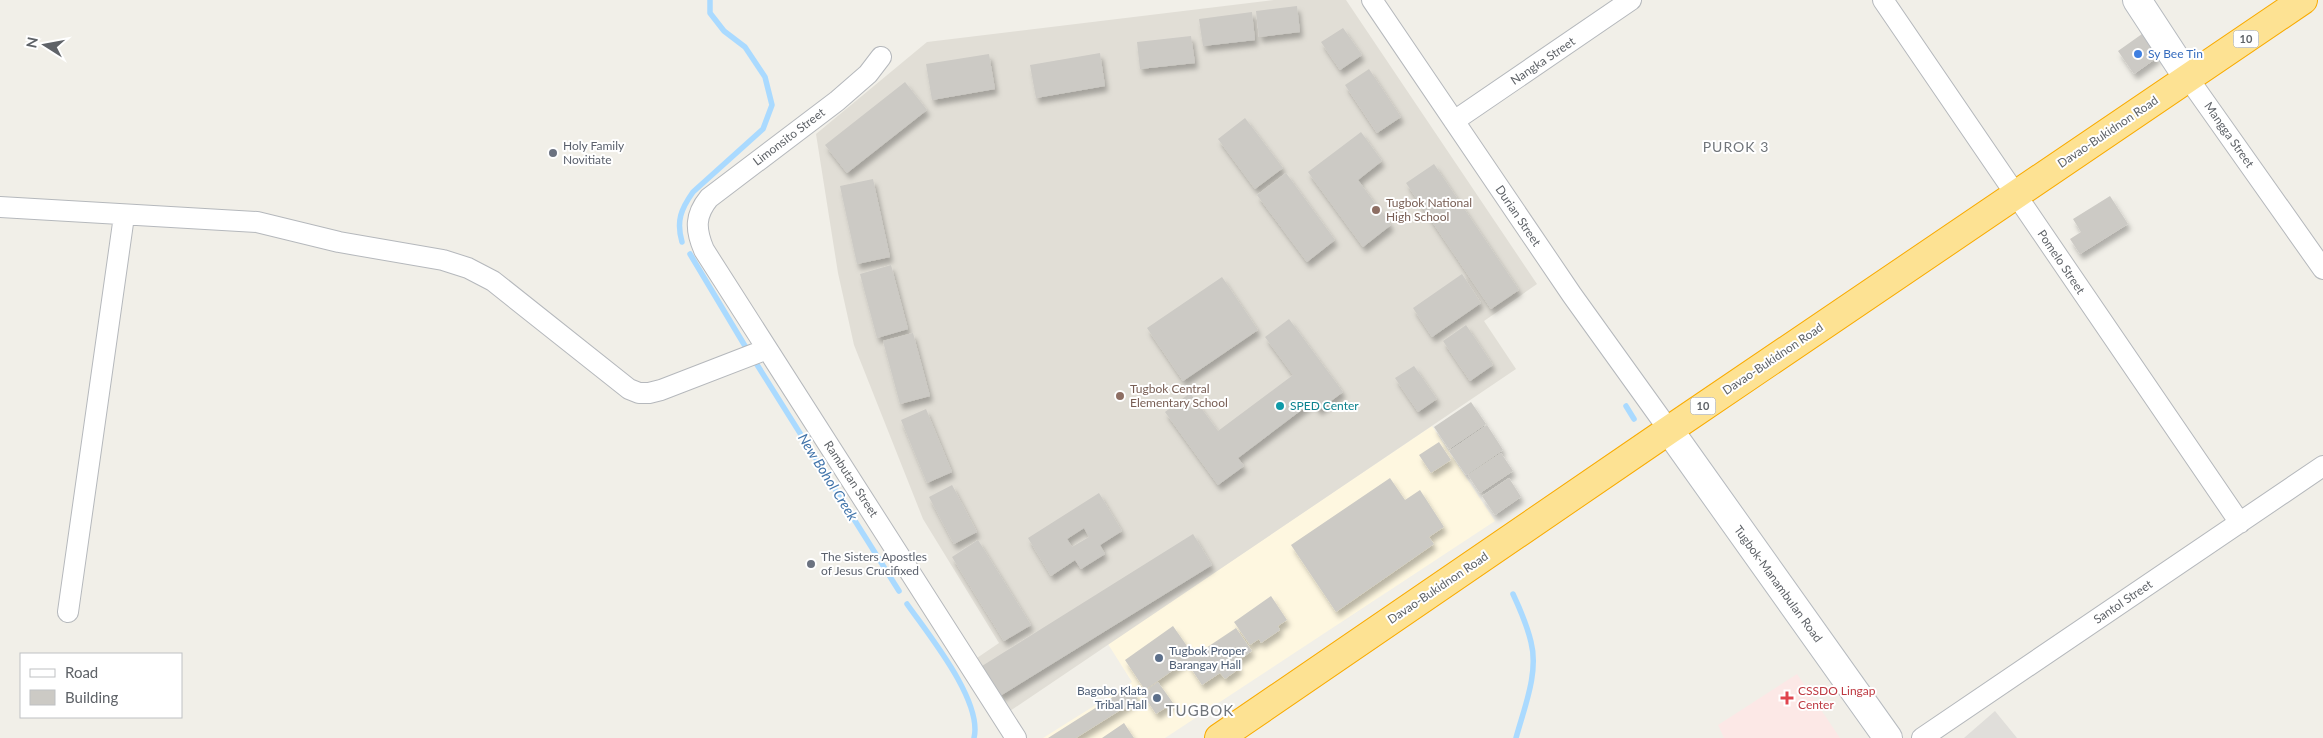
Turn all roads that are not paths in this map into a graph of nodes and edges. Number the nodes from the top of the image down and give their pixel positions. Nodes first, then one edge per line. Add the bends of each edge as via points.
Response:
1 (1372, 0) edge
2 (1631, 0) edge
3 (1883, 0) edge
4 (2137, 0) edge
5 (2303, 0) edge
6 (881, 56) dead end
7 (2188, 78) junction
8 (1454, 122) junction
9 (2016, 195) junction
10 (0, 207) edge
11 (124, 216) junction
12 (697, 217) joint
13 (2323, 269) edge
14 (767, 349) junction
15 (1668, 430) junction
16 (2323, 466) edge
17 (2240, 523) junction
18 (68, 612) dead end
19 (1016, 738) edge
20 (1219, 738) edge
21 (1888, 738) edge
22 (1922, 738) edge

1 - 8 street, Durian Street
2 - 8 street, Nangka Street
3 - 9 street, Pomelo Street
4 - 7 street, Mangga Street
5 - 7 highway, Davao-Bukidnon Road / 10
6 - 12 street, Limonsito Street via 868,74 844,95 709,198
7 - 9 highway, Davao-Bukidnon Road / 10
7 - 13 street, Mangga Street
8 - 15 street, Durian Street
9 - 15 highway, Davao-Bukidnon Road / 10
9 - 17 street, Pomelo Street
10 - 11 street
11 - 14 street via 257,222 468,268 518,299 616,379 639,393 661,390
11 - 18 street
12 - 14 street, Rambutan Street via 697,233 704,250
14 - 19 street, Rambutan Street
15 - 20 highway, Davao-Bukidnon Road / 10
15 - 21 street, Tugbok-Manambulan Road
16 - 17 street, Santol Street
17 - 22 street, Santol Street

